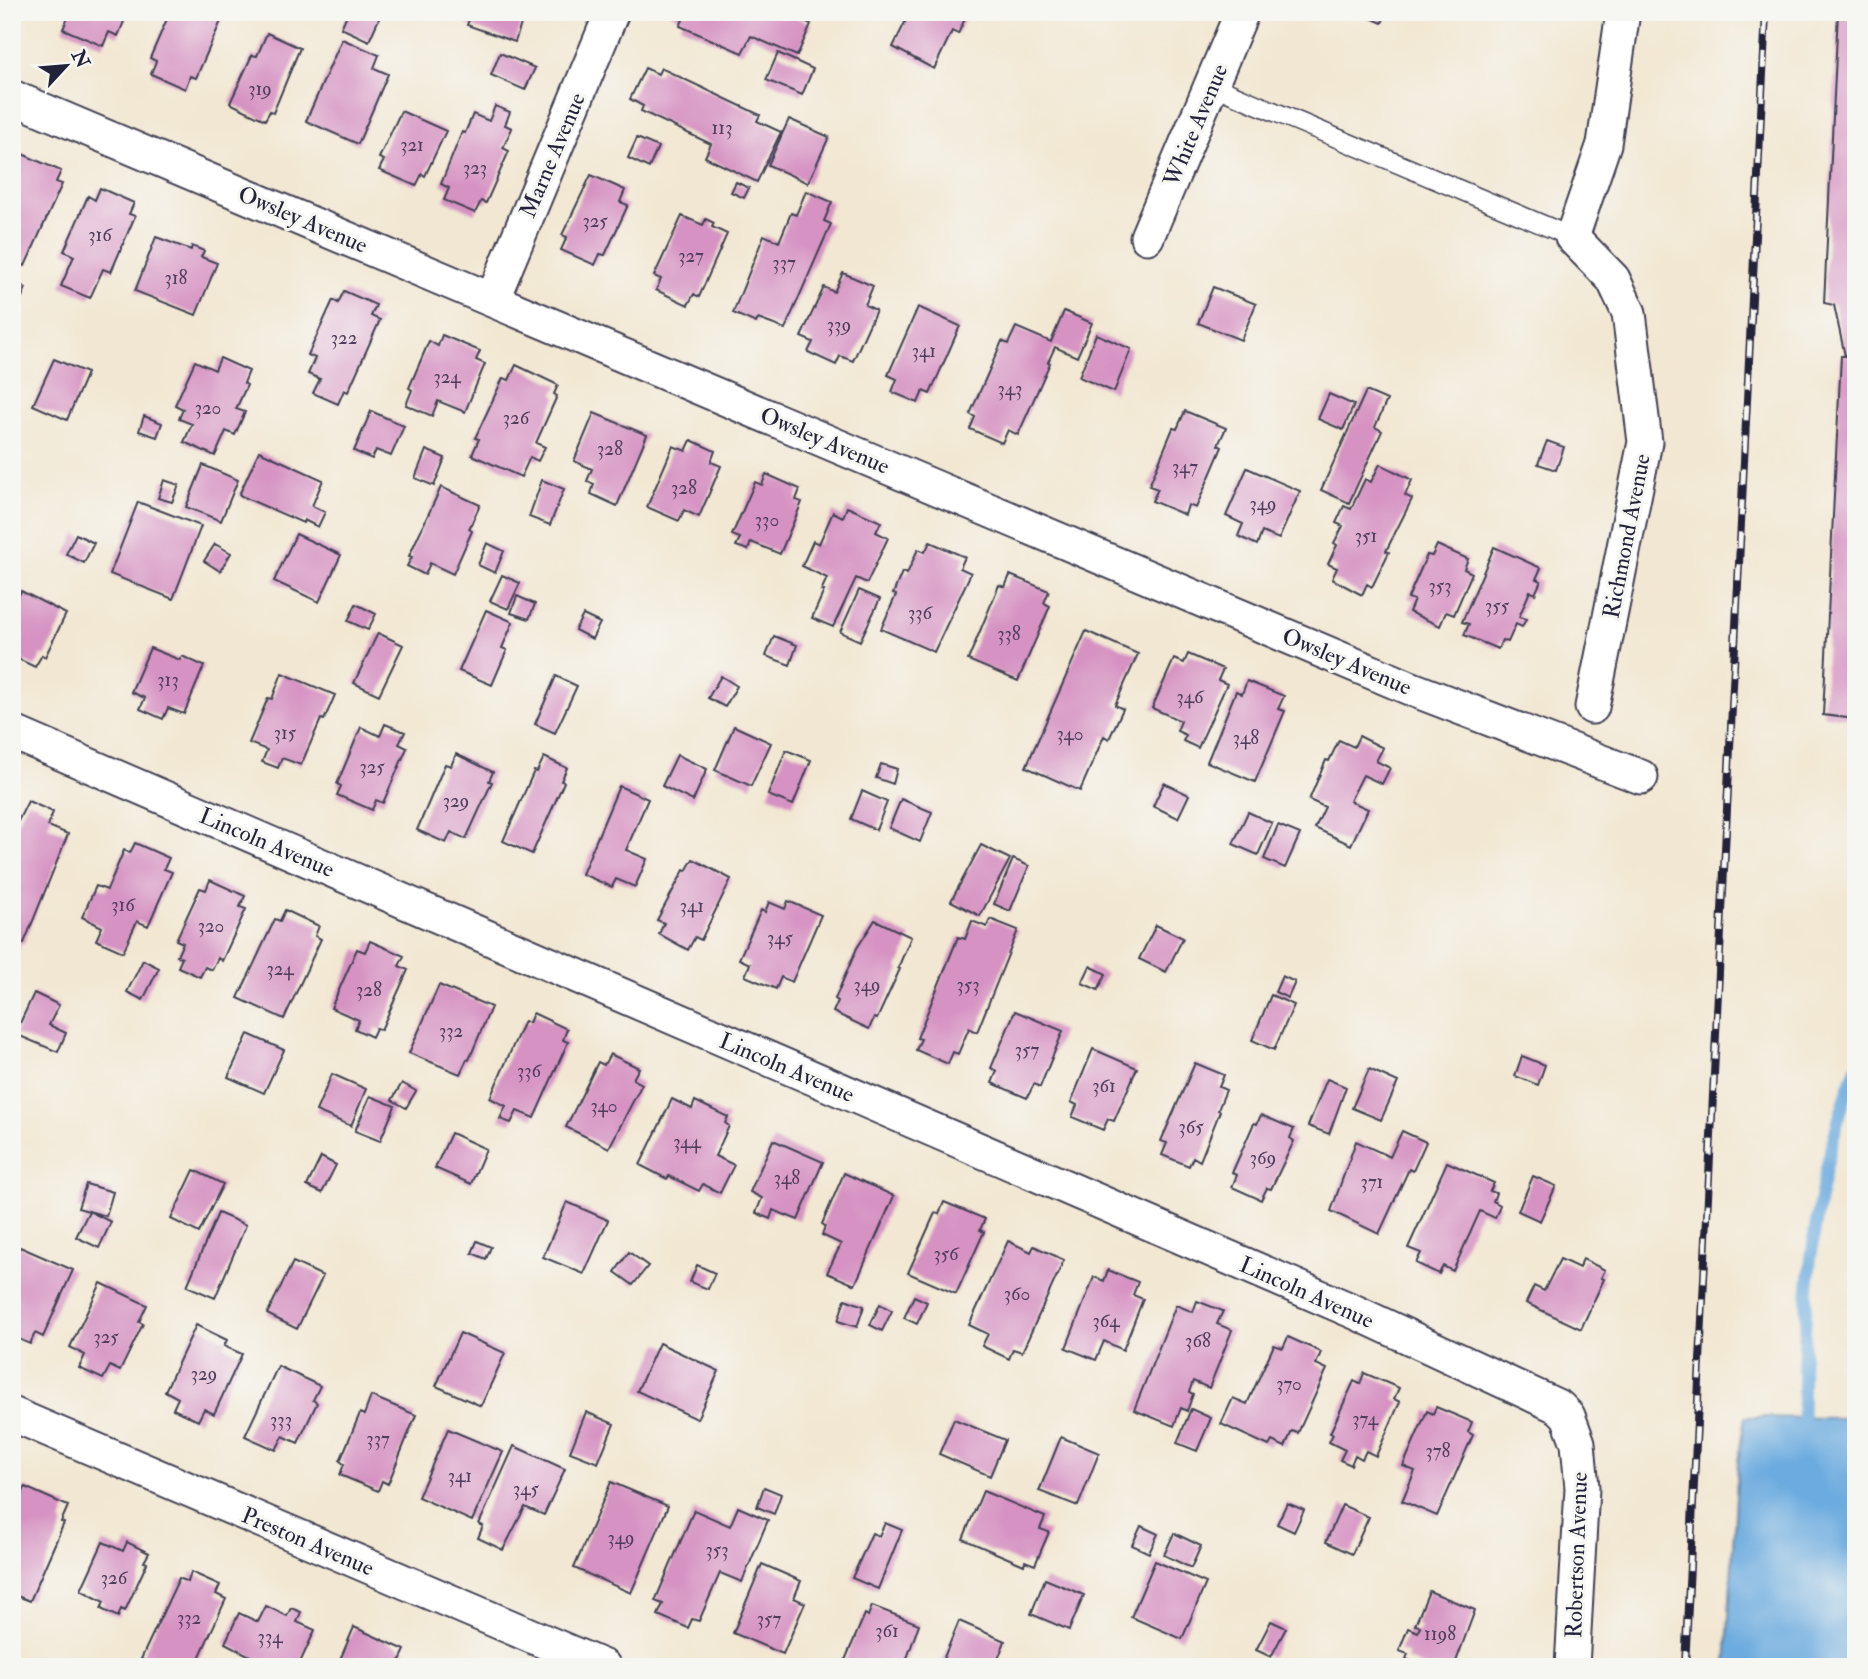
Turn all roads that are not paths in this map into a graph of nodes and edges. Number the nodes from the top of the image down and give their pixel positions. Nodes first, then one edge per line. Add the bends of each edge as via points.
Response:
1 (612, 12) edge
2 (1242, 12) edge
3 (1623, 12) edge
4 (1211, 85) junction
5 (12, 97) edge
6 (1147, 237) dead end
7 (1572, 237) junction
8 (493, 299) junction
9 (1592, 707) dead end
10 (12, 732) edge
11 (1641, 777) dead end
12 (1559, 1407) joint
13 (12, 1414) edge
14 (604, 1667) edge
15 (1572, 1667) edge

1 - 8 street, Marne Avenue
2 - 4 street, White Avenue
3 - 7 street via 1604,144
4 - 6 street, White Avenue
4 - 7 lane
5 - 8 street, Owsley Avenue
7 - 9 street, Richmond Avenue via 1613,279 1629,313 1645,442
8 - 11 street, Owsley Avenue via 1412,689
10 - 12 street, Lincoln Avenue via 1329,1301
12 - 15 street, Robertson Avenue via 1568,1416 1578,1443 1582,1488
13 - 14 street, Preston Avenue

